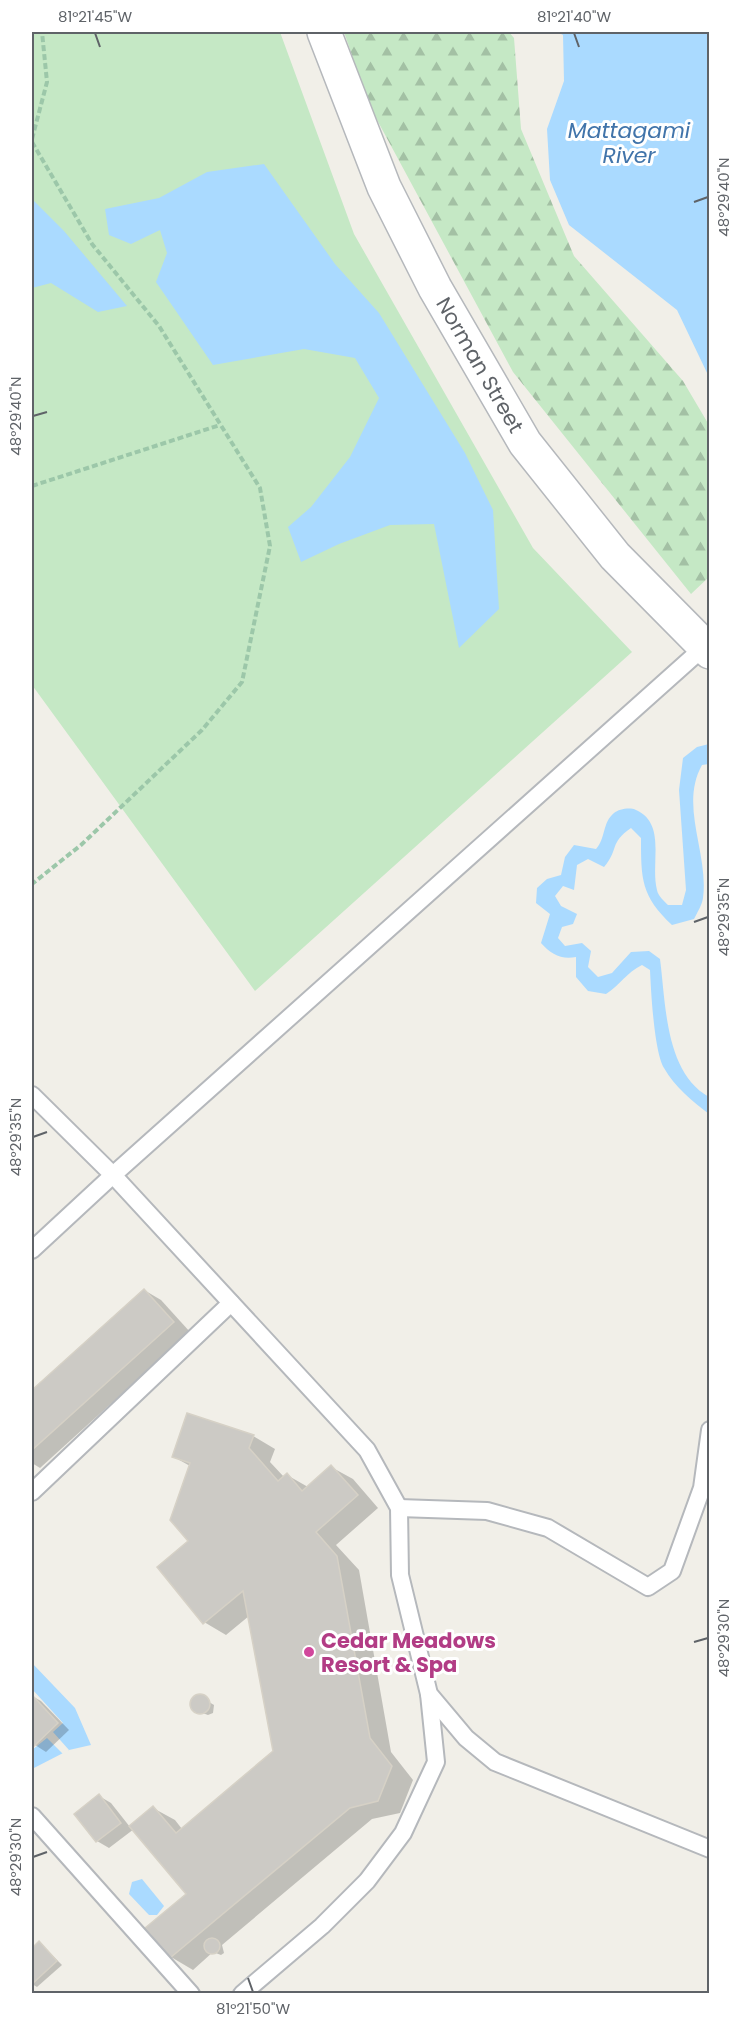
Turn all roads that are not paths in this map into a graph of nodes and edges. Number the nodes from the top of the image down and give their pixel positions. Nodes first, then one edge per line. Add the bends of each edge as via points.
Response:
1 (324, 32) edge
2 (707, 650) edge
3 (32, 1095) edge
4 (112, 1175) junction
5 (32, 1250) edge
6 (231, 1303) junction
7 (710, 1430) edge
8 (32, 1492) edge
9 (399, 1508) junction
10 (429, 1694) junction
11 (32, 1816) edge
12 (710, 1849) edge
13 (190, 1994) edge
14 (242, 1994) edge

1 - 2 street, Norman Street via 384,187 435,288 525,443 615,556
2 - 4 lane
3 - 4 lane
4 - 5 lane
4 - 6 lane
6 - 8 lane
6 - 9 lane via 367,1450
7 - 9 lane via 702,1488 672,1571 648,1587 548,1528 487,1512
9 - 10 lane via 400,1575
10 - 12 lane via 466,1738 495,1762
10 - 14 lane via 436,1762 403,1833 367,1881 322,1926
11 - 13 lane

